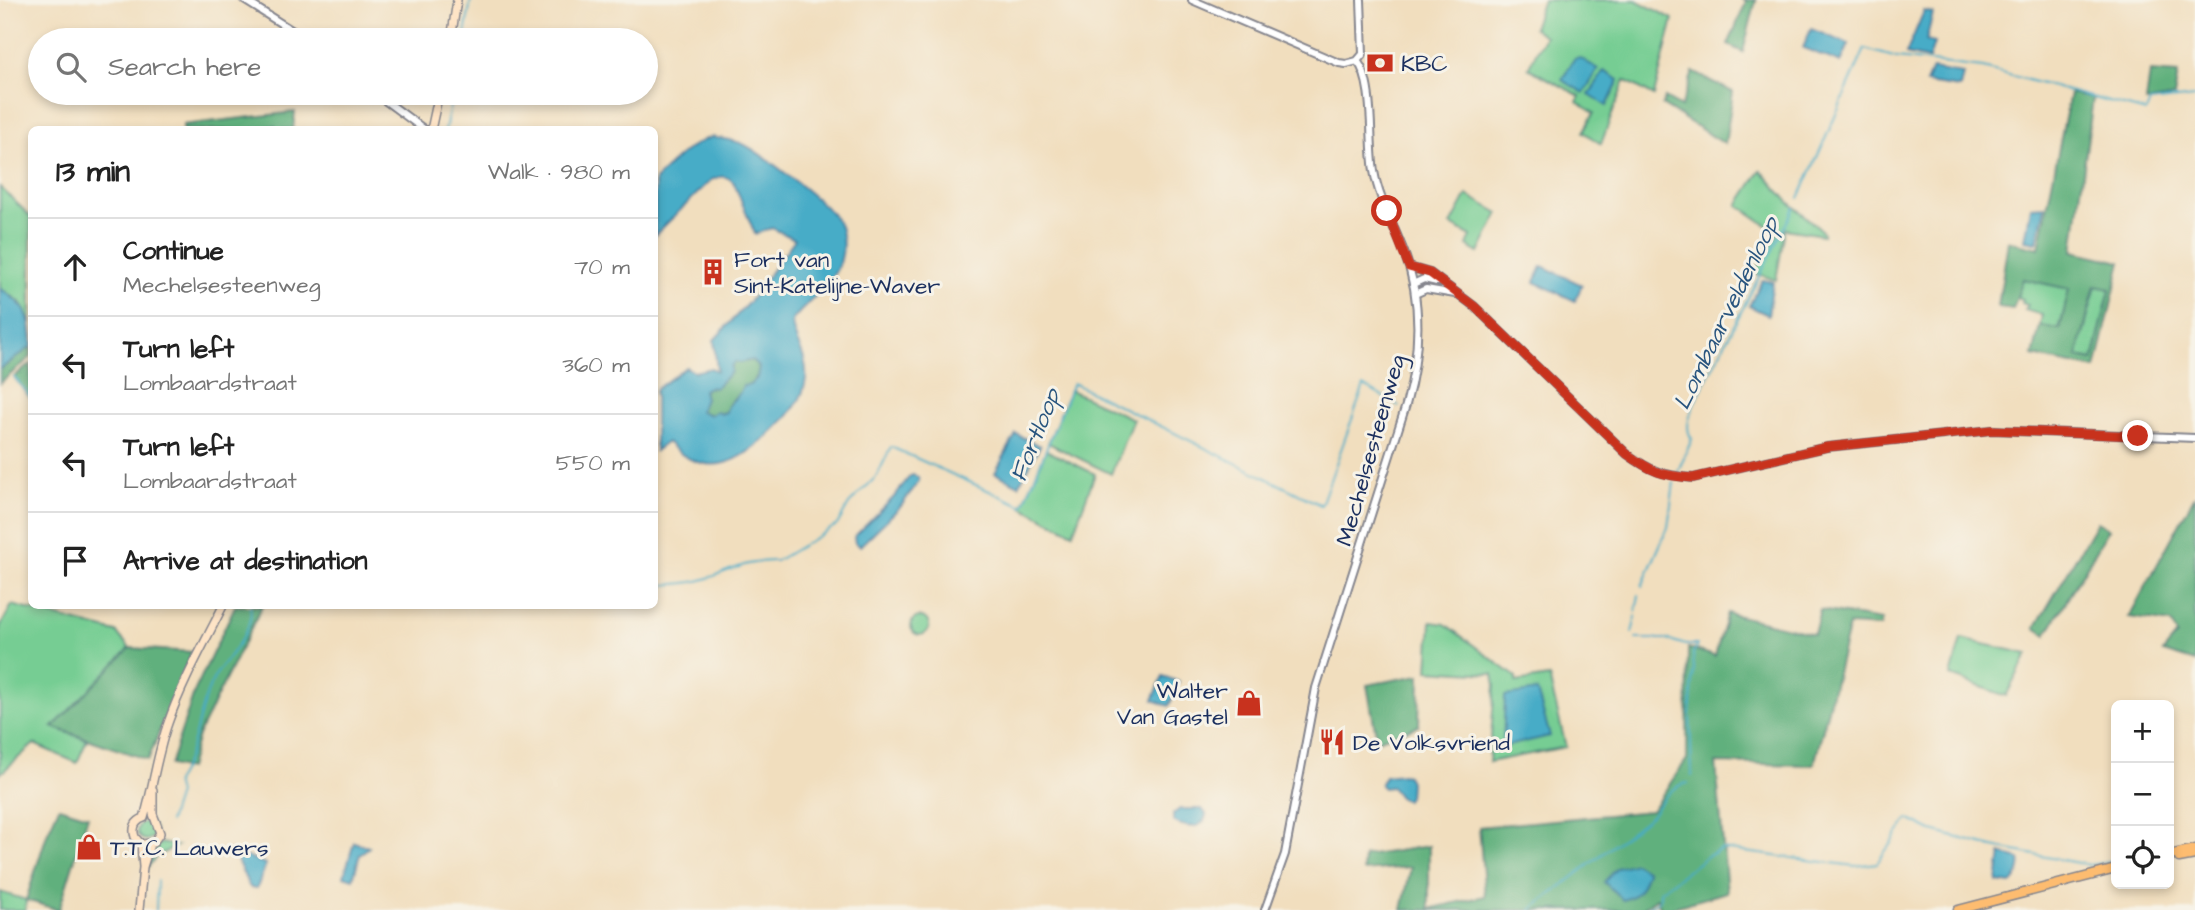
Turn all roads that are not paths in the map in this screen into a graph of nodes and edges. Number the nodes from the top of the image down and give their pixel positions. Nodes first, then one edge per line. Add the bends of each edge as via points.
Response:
1 (244, 0) edge
2 (457, 0) edge
3 (1192, 0) edge
4 (1361, 0) edge
5 (288, 28) edge
6 (453, 28) edge
7 (1357, 61) junction
8 (391, 105) edge
9 (436, 105) edge
10 (419, 126) edge
11 (432, 126) edge
12 (1409, 267) junction
13 (1413, 284) junction
14 (1444, 284) junction
15 (1415, 294) junction
16 (1461, 295) junction
17 (2195, 438) edge
18 (222, 609) edge
19 (153, 785) junction
20 (144, 818) junction
21 (155, 820) junction
22 (146, 844) junction
23 (2195, 849) edge
24 (2174, 855) edge
25 (2195, 855) edge
26 (2174, 857) edge
27 (2111, 870) edge
28 (139, 910) edge
29 (1265, 910) edge
30 (1958, 910) edge

1 - 5 street
2 - 6 main road
3 - 7 street via 1339,63
4 - 7 street, Mechelsesteenweg via 1363,54
7 - 12 street, Mechelsesteenweg via 1367,76 1378,187
8 - 10 street
9 - 11 main road
12 - 13 street, Mechelsesteenweg
12 - 14 street via 1430,273
13 - 14 street via 1424,279
13 - 15 street, Mechelsesteenweg
14 - 16 street
15 - 16 street via 1432,289
15 - 29 street, Mechelsesteenweg via 1414,376 1316,688 1285,854
16 - 17 street via 1627,454 1649,471 1672,476 1693,478 1827,447 1992,430
18 - 19 main road via 169,720
19 - 20 main road
19 - 21 main road
20 - 21 main road
20 - 22 main road via 134,831 136,840
21 - 22 main road via 158,839
22 - 28 main road
23 - 24 main road
25 - 26 main road
27 - 30 main road

